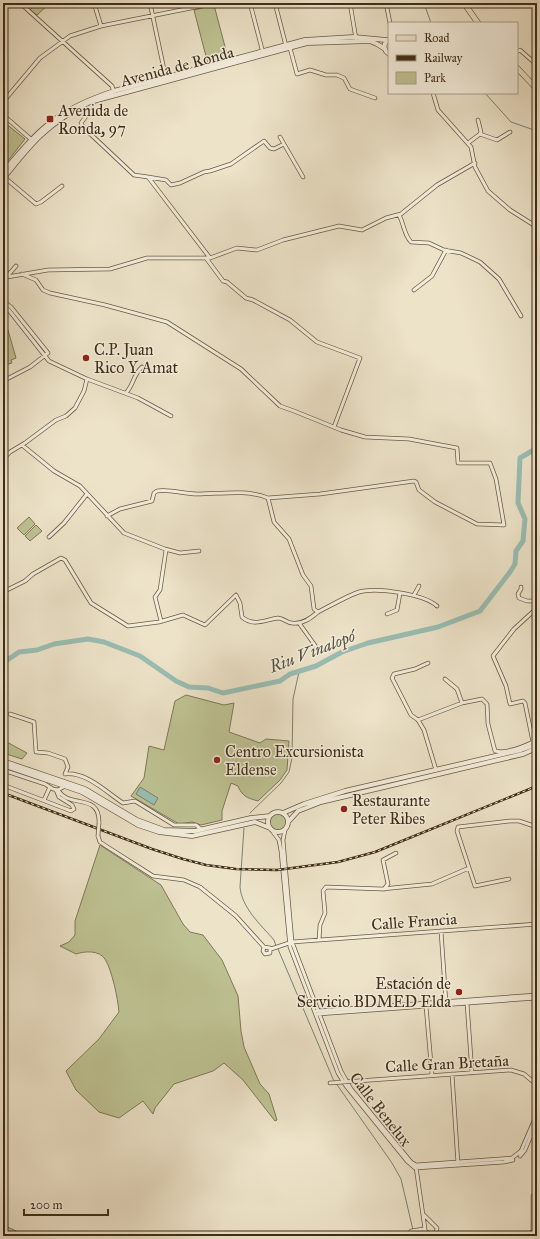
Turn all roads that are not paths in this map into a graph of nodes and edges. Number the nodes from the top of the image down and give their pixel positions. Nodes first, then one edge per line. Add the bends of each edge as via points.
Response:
1 (8, 3) edge
2 (20, 3) edge
3 (94, 3) edge
4 (150, 3) edge
5 (216, 3) edge
6 (250, 3) edge
7 (275, 3) edge
8 (350, 3) edge
9 (386, 3) edge
10 (464, 3) edge
11 (195, 5) edge
12 (3, 8) edge
13 (153, 16) junction
14 (390, 22) edge
15 (477, 22) edge
16 (102, 26) junction
17 (356, 39) junction
18 (388, 39) edge
19 (62, 41) junction
20 (287, 47) junction
21 (385, 49) junction
22 (518, 51) edge
23 (263, 53) junction
24 (388, 53) edge
25 (537, 65) edge
26 (518, 69) edge
27 (166, 79) junction
28 (537, 89) edge
29 (115, 93) junction
30 (433, 94) edge
31 (375, 98) dead end
32 (3, 102) edge
33 (82, 106) junction
34 (3, 115) edge
35 (478, 120) dead end
36 (510, 132) dead end
37 (480, 134) junction
38 (280, 137) dead end
39 (32, 140) junction
40 (468, 143) junction
41 (284, 144) junction
42 (475, 163) junction
43 (4, 177) edge
44 (148, 177) junction
45 (303, 177) dead end
46 (3, 184) edge
47 (62, 186) dead end
48 (399, 215) junction
49 (537, 227) edge
50 (446, 250) junction
51 (208, 258) junction
52 (16, 266) dead end
53 (22, 274) junction
54 (7, 277) junction
55 (3, 281) edge
56 (414, 290) dead end
57 (3, 300) edge
58 (3, 305) edge
59 (521, 316) dead end
60 (46, 354) junction
61 (142, 367) dead end
62 (87, 378) junction
63 (3, 381) edge
64 (126, 393) junction
65 (171, 416) dead end
66 (334, 427) junction
67 (22, 445) junction
68 (3, 459) edge
69 (87, 494) junction
70 (268, 498) junction
71 (107, 516) junction
72 (49, 537) dead end
73 (166, 550) junction
74 (199, 551) dead end
75 (419, 586) dead end
76 (520, 587) dead end
77 (3, 592) edge
78 (400, 593) junction
79 (414, 595) junction
80 (537, 601) edge
81 (437, 606) dead end
82 (537, 608) edge
83 (318, 612) junction
84 (387, 614) dead end
85 (161, 621) junction
86 (299, 623) junction
87 (318, 651) dead end
88 (428, 663) dead end
89 (445, 679) dead end
90 (462, 703) junction
91 (10, 714) dead end
92 (418, 720) junction
93 (537, 740) edge
94 (535, 743) edge
95 (537, 748) edge
96 (3, 761) edge
97 (3, 765) edge
98 (3, 770) edge
99 (436, 770) junction
100 (45, 779) junction
101 (3, 785) edge
102 (50, 786) junction
103 (65, 786) junction
104 (57, 790) junction
105 (44, 800) junction
106 (68, 802) junction
107 (66, 809) junction
108 (283, 813) junction
109 (270, 816) junction
110 (289, 820) junction
111 (537, 827) edge
112 (270, 828) junction
113 (202, 830) junction
114 (285, 830) junction
115 (274, 832) junction
116 (396, 853) dead end
117 (469, 868) junction
118 (509, 879) dead end
119 (384, 889) junction
120 (537, 924) edge
121 (441, 931) junction
122 (320, 940) junction
123 (290, 942) junction
124 (264, 947) junction
125 (271, 949) junction
126 (537, 997) edge
127 (446, 1003) junction
128 (467, 1003) junction
129 (426, 1006) junction
130 (317, 1013) junction
131 (472, 1073) junction
132 (452, 1074) junction
133 (432, 1075) junction
134 (344, 1082) junction
135 (331, 1083) dead end
136 (537, 1085) edge
137 (537, 1114) edge
138 (537, 1122) edge
139 (458, 1164) junction
140 (416, 1166) junction
141 (537, 1189) edge
142 (422, 1213) junction
143 (425, 1230) junction
144 (406, 1236) edge
145 (426, 1236) edge
146 (430, 1236) edge
147 (527, 1236) edge

1 - 12 street
2 - 19 street
3 - 16 street
4 - 13 street
5 - 11 street
6 - 23 street
7 - 20 street
8 - 17 street
9 - 14 street
10 - 15 main road
11 - 13 street
13 - 16 street
13 - 27 street
16 - 19 street via 82,31
17 - 18 street, Avenida de Ronda
17 - 20 street, Avenida de Ronda via 305,40
17 - 21 street, Avenida de Ronda via 377,44
18 - 21 street
19 - 29 street via 112,86
19 - 32 street via 40,58
20 - 23 street, Avenida de Ronda
20 - 31 street via 297,74 310,70 341,76 350,89
21 - 24 street
22 - 25 street via 523,51
23 - 27 street, Avenida de Ronda
26 - 28 main road
27 - 29 street, Avenida de Ronda
29 - 33 street, Avenida de Ronda
29 - 39 street, Avenida de Ronda via 88,100 64,112 47,124
30 - 40 street via 438,110
33 - 39 street, Avenida de Ronda via 65,114
33 - 44 street via 87,115 81,123 82,127 134,175
34 - 39 street
35 - 37 street
36 - 37 street via 497,140
37 - 40 street
38 - 41 street
39 - 43 street, Avenida de Ronda
40 - 42 street
41 - 44 street via 272,149 264,141 231,164 172,185 166,180
41 - 45 street
42 - 48 street via 437,186
42 - 49 street via 492,195
43 - 46 street
43 - 47 street via 36,204
44 - 51 street
48 - 50 street via 411,242 430,243
48 - 51 street via 386,218 362,230 339,226 283,240 257,250 237,248
50 - 56 street via 432,276
50 - 59 street via 461,253 489,269 499,279
51 - 53 street via 147,258 110,269 53,270
51 - 66 street via 223,281 228,282 246,298 290,320 317,342 360,358
52 - 54 street
53 - 54 street
53 - 66 street via 36,280 43,290 50,293 168,322 241,369 280,406
54 - 55 street
57 - 60 street
58 - 60 street
60 - 62 street via 48,361
60 - 63 street via 30,368
61 - 64 street via 135,373 132,386
62 - 64 street
62 - 67 street via 84,391 75,408
64 - 65 street
66 - 70 street via 365,438 409,440 457,448 458,463 490,463 497,484 504,525 477,524 456,514 419,490 414,481 320,494
67 - 68 street
67 - 69 street via 54,472 80,486
69 - 71 street
69 - 72 street
70 - 71 street via 229,492 197,494 157,490 152,501 120,509
70 - 83 street via 274,522 289,539 303,575 311,586 314,609
71 - 73 street via 124,533
73 - 74 street via 180,553
73 - 85 street via 160,590 155,598
75 - 79 street
76 - 80 street via 520,598
77 - 85 street via 61,558 65,560 91,603 106,610 112,617 128,626
78 - 79 street
78 - 83 street via 361,592
78 - 84 street via 396,610
79 - 81 street
82 - 94 street via 514,629 493,656 506,686 510,704 523,701 525,703
83 - 86 street
85 - 86 street via 183,615 204,625 236,595 242,616 246,620 261,623 280,618 292,624
86 - 87 street
88 - 92 street via 392,676 411,715
89 - 90 street via 457,689
90 - 92 street
90 - 94 street via 485,701 488,724 496,751
91 - 113 street via 34,722 36,752 66,759 68,767 65,774 87,779 123,803 135,801 174,825 196,825
92 - 99 street via 431,749
93 - 94 street
94 - 99 street via 521,750
95 - 110 street via 523,754 322,802 298,810
96 - 113 street via 85,789 152,826 179,832
97 - 100 street
98 - 102 street
99 - 108 street via 325,797
100 - 102 street
100 - 103 street
101 - 105 street
102 - 104 street
102 - 105 street
103 - 104 street
103 - 112 street via 94,797 142,827 162,833 196,835 255,822
104 - 106 street via 59,797
104 - 124 street, bridge via 65,798 86,802 98,811 100,842 153,876 184,880 200,887 236,916
105 - 107 street
106 - 107 street
106 - 107 street via 74,809
108 - 109 street
108 - 110 street
109 - 112 street
109 - 113 street
110 - 114 street
111 - 117 street via 519,821 458,827 457,831
112 - 115 street
114 - 115 street via 281,833
114 - 123 street, Calle Benelux via 283,840
115 - 123 street, Calle Benelux via 282,851
116 - 119 street via 383,860 388,880
117 - 118 street via 475,886
117 - 119 street via 432,884
119 - 122 street via 324,888 325,913 320,925
120 - 121 street, Calle Francia
121 - 122 street, Calle Francia
121 - 127 street
122 - 123 street, Calle Francia
123 - 125 street, Calle Francia
123 - 130 street, Calle Benelux
124 - 125 street via 268,946
124 - 125 street via 265,954 270,953
126 - 127 street
126 - 128 street
127 - 128 street
127 - 129 street
127 - 130 street
128 - 131 street
129 - 130 street
129 - 133 street
130 - 134 street, Calle Benelux
131 - 132 street, Calle Gran Bretaña
131 - 136 street, Calle Gran Bretaña via 516,1071
132 - 133 street, Calle Gran Bretaña
132 - 139 street
133 - 134 street, Calle Gran Bretaña
134 - 135 street, Calle Gran Bretaña
134 - 140 street, Calle Benelux via 407,1161
137 - 139 street via 521,1151 515,1157
138 - 139 street via 525,1150 518,1158 504,1162
139 - 140 street
140 - 142 street
141 - 147 street via 533,1196 533,1230
142 - 143 street
142 - 146 street via 436,1227 436,1233
143 - 144 street via 411,1231
143 - 145 street
143 - 146 street

